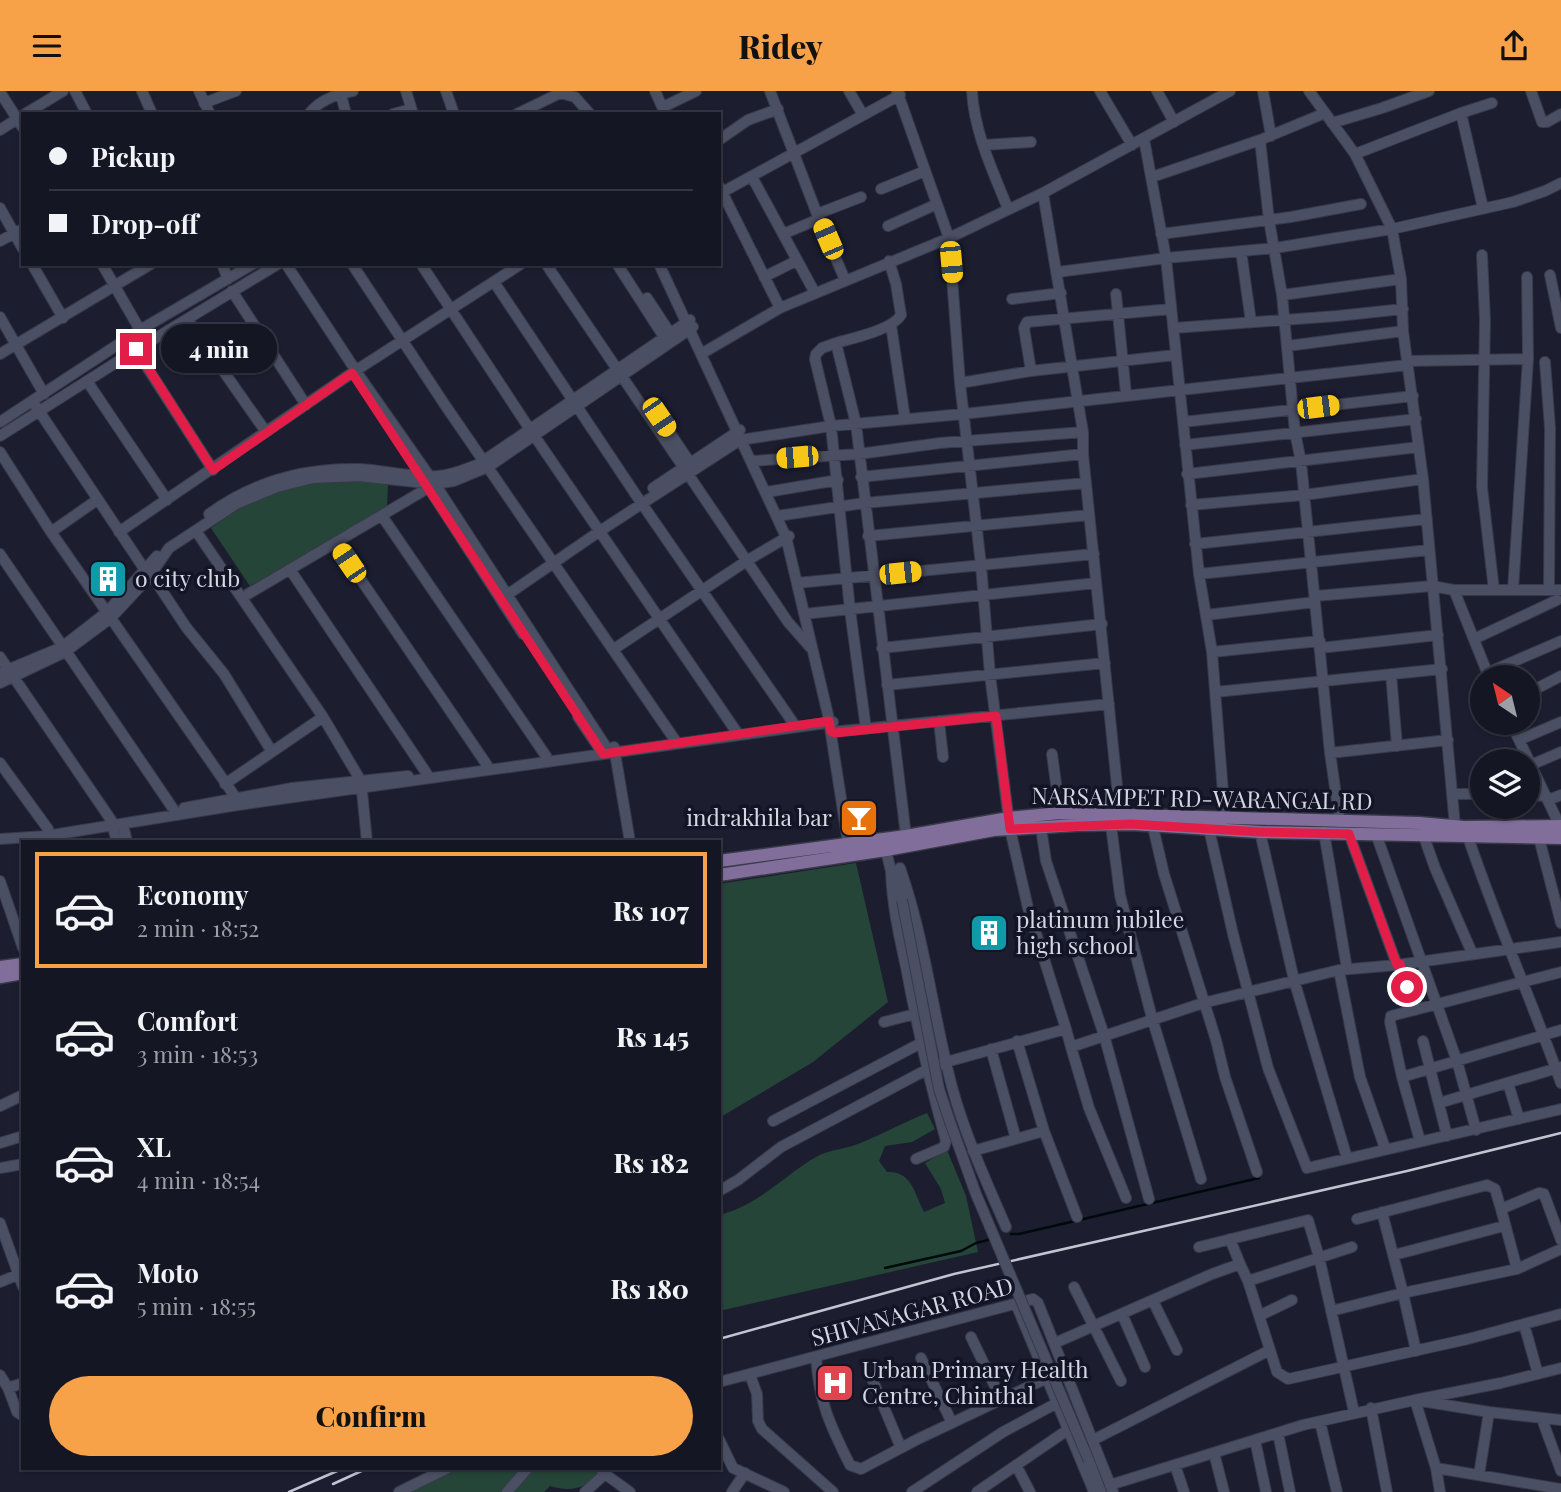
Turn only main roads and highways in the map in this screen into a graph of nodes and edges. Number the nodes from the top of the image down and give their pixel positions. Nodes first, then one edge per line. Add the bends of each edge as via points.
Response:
1 (1115, 820) junction
2 (1010, 824) junction
3 (1462, 830) junction
4 (1561, 830) edge
5 (893, 842) junction
6 (721, 861) edge
7 (721, 874) edge
8 (21, 964) edge
9 (0, 967) edge
10 (21, 973) edge
11 (0, 977) edge

1 - 2 main road, NARSAMPET RD-WARANGAL RD via 1041,828
1 - 2 main road, NARSAMPET RD-WARANGAL RD via 1060,813
1 - 3 main road, NARSAMPET RD-WARANGAL RD via 1419,823
1 - 3 main road, NARSAMPET RD-WARANGAL RD via 1153,827 1260,832 1423,834
2 - 5 main road, NARSAMPET RD-WARANGAL RD
3 - 4 main road, NARSAMPET RD-WARANGAL RD
3 - 4 main road, NARSAMPET RD-WARANGAL RD via 1539,838
5 - 6 main road, NARSAMPET RD-WARANGAL RD via 850,843
5 - 7 main road, NARSAMPET RD-WARANGAL RD
8 - 9 main road
10 - 11 main road

